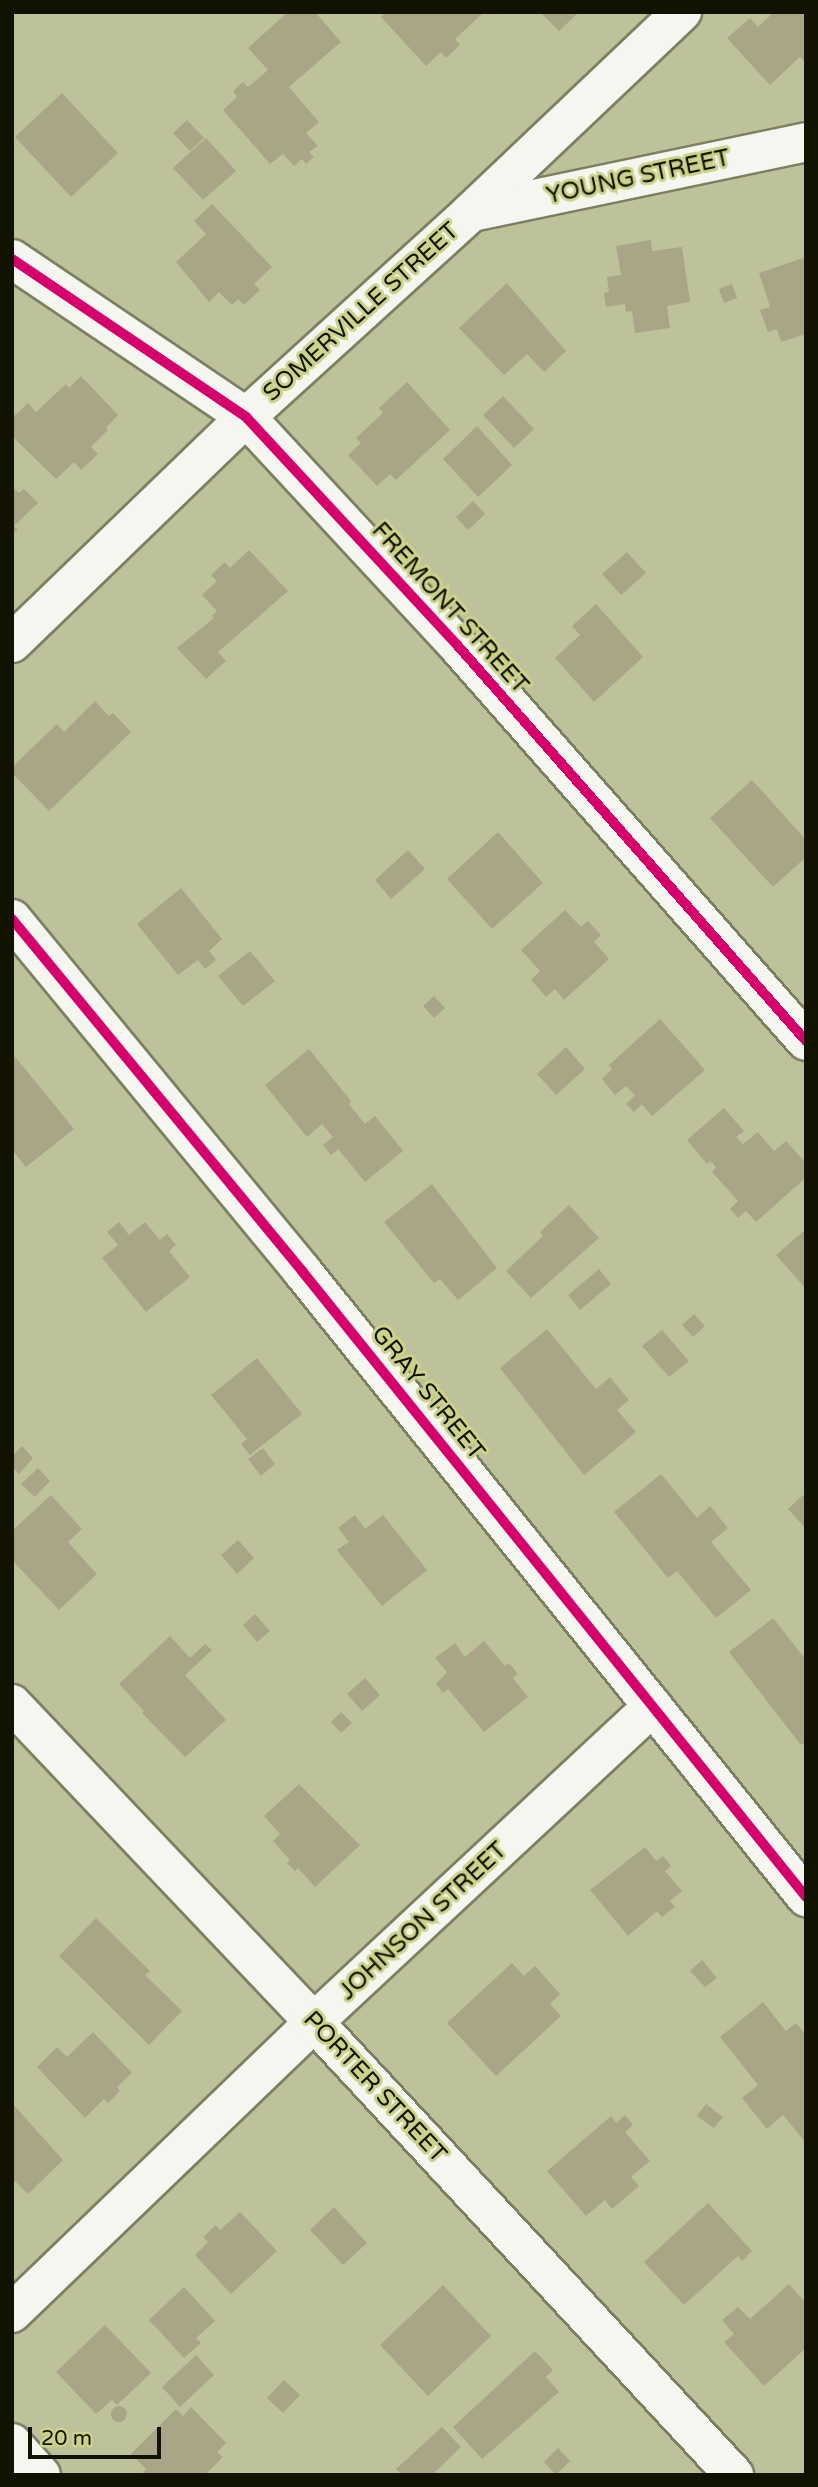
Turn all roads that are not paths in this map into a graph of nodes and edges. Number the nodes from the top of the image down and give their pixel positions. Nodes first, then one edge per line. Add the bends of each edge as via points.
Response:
1 (682, 12) edge
2 (806, 142) edge
3 (471, 212) junction
4 (12, 259) edge
5 (246, 417) junction
6 (12, 643) edge
7 (12, 919) edge
8 (806, 1041) edge
9 (12, 1704) edge
10 (653, 1706) junction
11 (806, 1897) edge
12 (314, 2022) junction
13 (12, 2312) edge
14 (12, 2443) edge
15 (41, 2475) edge
16 (734, 2475) edge

1 - 3 street, SOMERVILLE STREET
2 - 3 street, YOUNG STREET
3 - 5 street, SOMERVILLE STREET
4 - 5 street, FREMONT STREET
5 - 6 street, SOMERVILLE STREET
5 - 8 street, FREMONT STREET via 458,646
7 - 10 street, GRAY STREET
9 - 12 street, PORTER STREET
10 - 11 street, GRAY STREET
10 - 12 street, JOHNSON STREET
12 - 13 street, JOHNSON STREET
12 - 16 street, PORTER STREET
14 - 15 street

